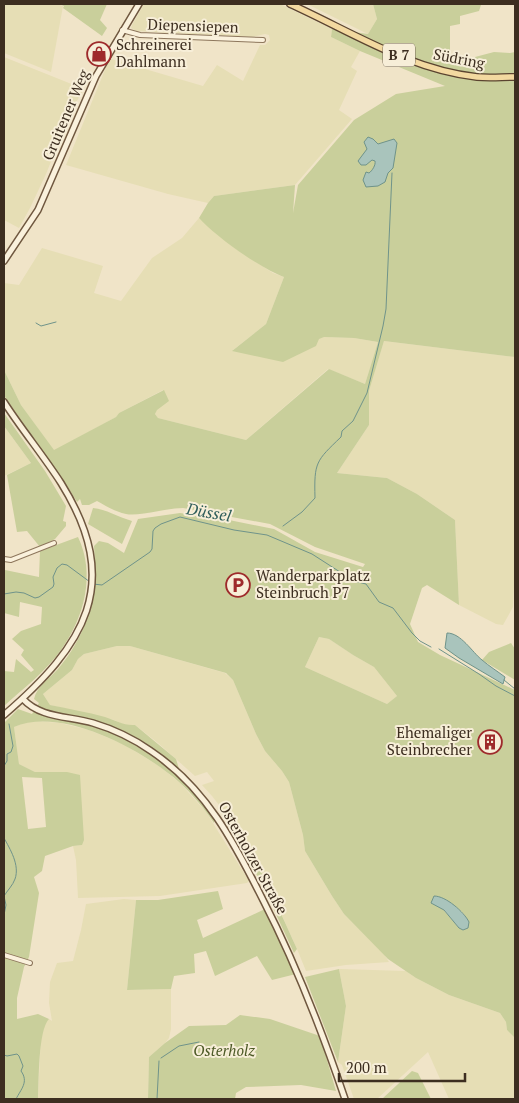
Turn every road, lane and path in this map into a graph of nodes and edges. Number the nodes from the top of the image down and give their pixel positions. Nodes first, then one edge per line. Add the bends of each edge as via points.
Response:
1 (139, 4) edge
2 (290, 4) edge
3 (122, 30) junction
4 (263, 40) dead end
5 (515, 77) edge
6 (4, 261) edge
7 (4, 402) edge
8 (54, 543) dead end
9 (4, 559) edge
10 (23, 698) junction
11 (4, 715) edge
12 (4, 955) edge
13 (30, 963) dead end
14 (345, 1099) edge

1 - 3 main road, Gruitener Weg
2 - 5 main road, Südring / B 7 via 395,54 433,68 475,77
3 - 4 street, Diepensiepen via 140,35
3 - 6 main road, Gruitener Weg via 96,76 36,214
7 - 10 main road via 71,501 88,540 92,570 87,611 73,642 55,666
8 - 9 street via 11,560
10 - 11 main road
10 - 14 main road, Osterholzer Straße via 39,711 94,723 133,740 179,772 203,798 233,842 278,928 308,996
12 - 13 street

